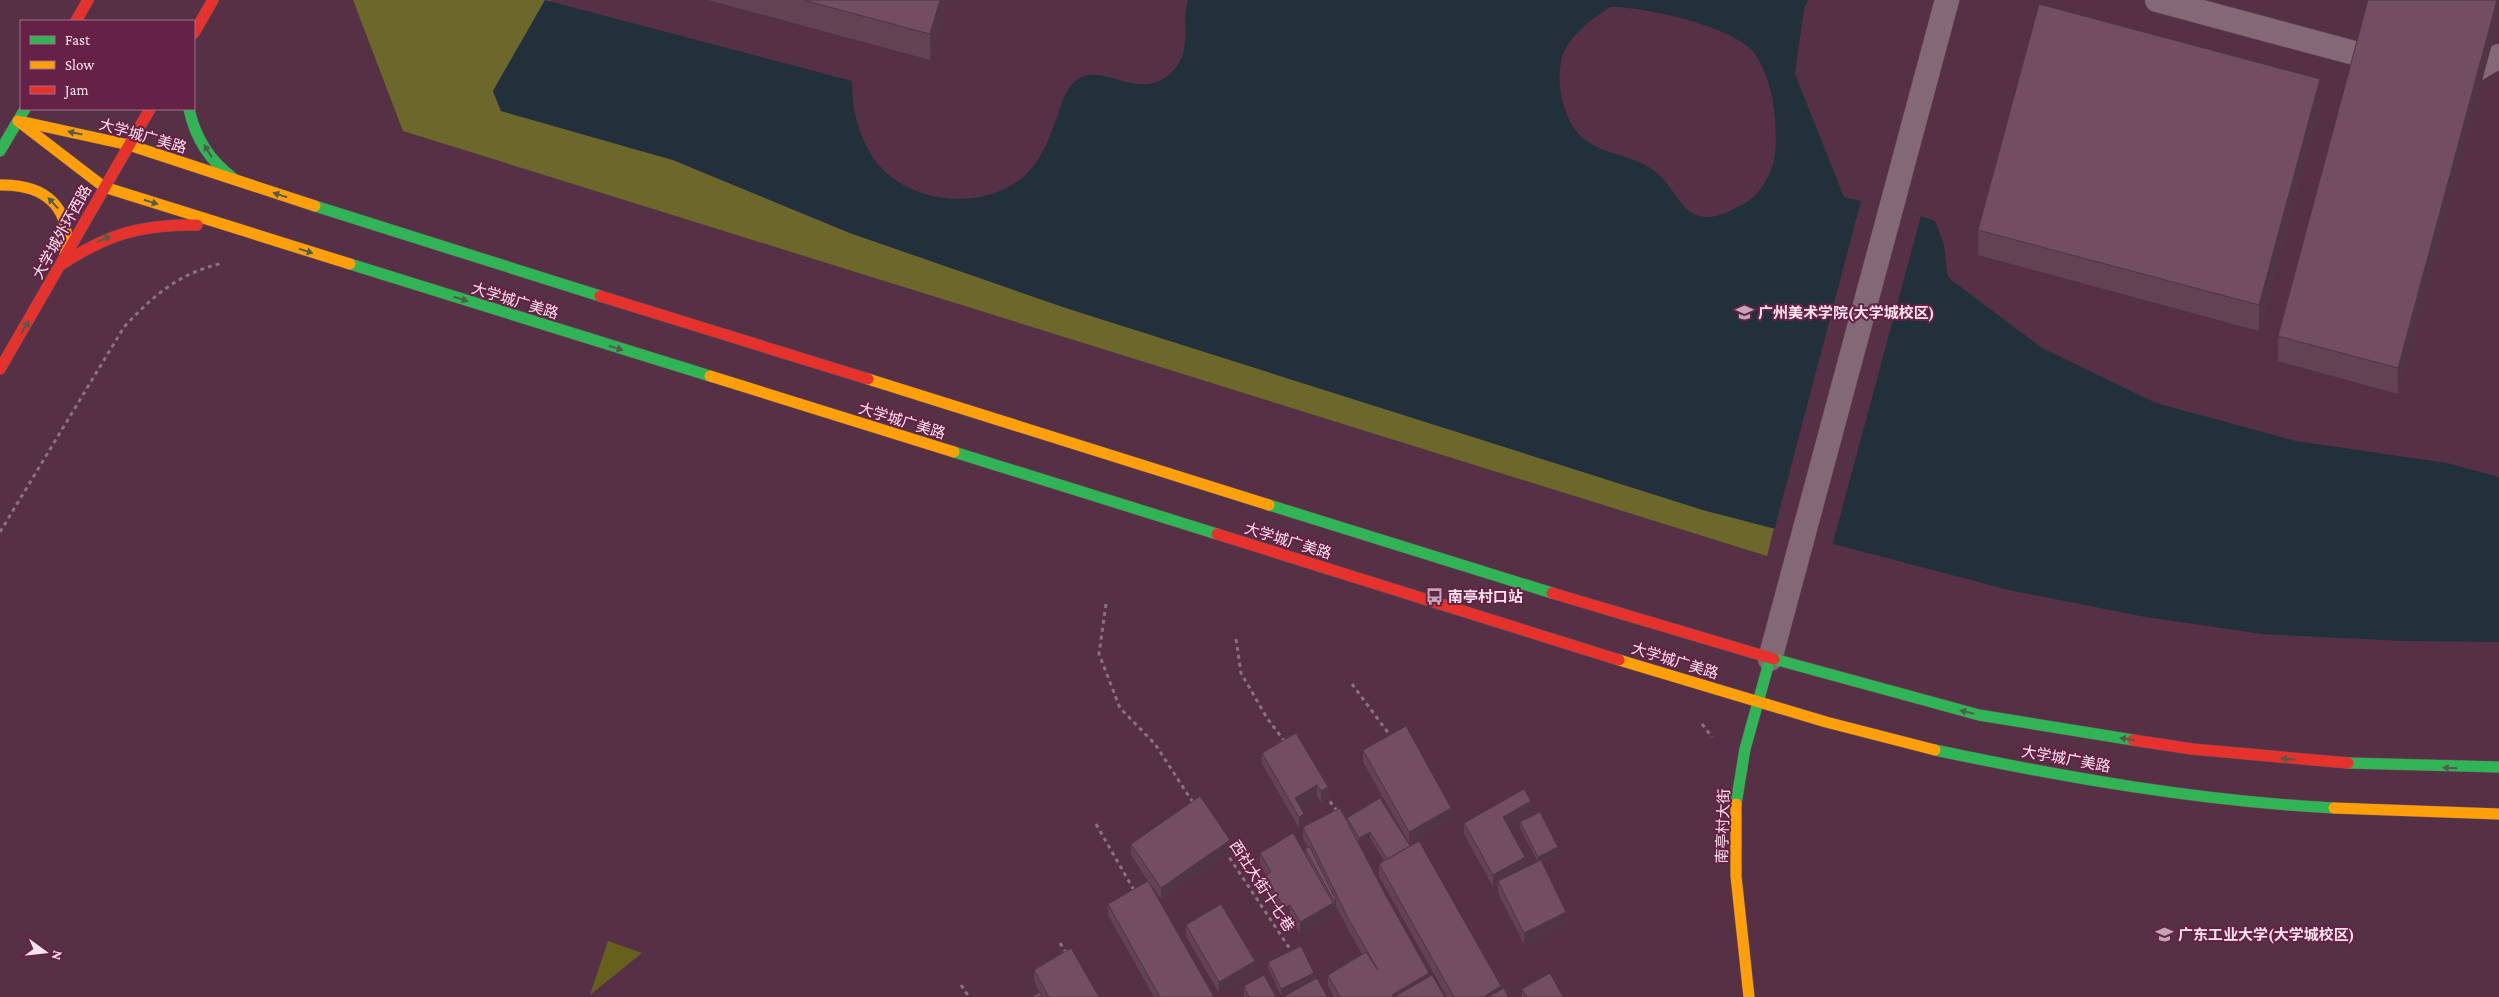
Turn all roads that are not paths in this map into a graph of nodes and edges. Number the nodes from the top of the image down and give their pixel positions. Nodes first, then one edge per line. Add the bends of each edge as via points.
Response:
1 (88, 0) edge
2 (213, 0) edge
3 (1946, 0) edge
4 (2157, 0) edge
5 (77, 20) edge
6 (195, 31) edge
7 (2499, 56) edge
8 (2405, 66) edge
9 (2434, 74) edge
10 (24, 110) edge
11 (149, 110) edge
12 (189, 110) edge
13 (18, 121) junction
14 (129, 145) junction
15 (0, 151) edge
16 (240, 183) junction
17 (0, 185) edge
18 (104, 187) junction
19 (227, 226) junction
20 (62, 264) junction
21 (0, 369) edge
22 (1770, 659) junction
23 (1759, 702) junction
24 (2499, 767) edge
25 (2499, 814) edge
26 (1749, 997) edge

1 - 5 main road
2 - 6 main road
3 - 22 lane
4 - 8 lane
7 - 9 lane via 2472,72 2457,76
10 - 13 main road
11 - 14 main road, 大学城外环西路
16 -> 12 main road via 209,155
14 -> 13 main road, 大学城广美路
13 - 15 main road
13 - 18 main road, 大学城广美路
14 - 16 main road, 大学城广美路
14 - 18 main road, 大学城外环西路
22 -> 16 main road, 大学城广美路
20 -> 17 main road via 68,246 67,228 60,210 48,196 32,187 14,183
18 -> 19 main road, 大学城广美路
18 - 20 main road, 大学城外环西路
20 -> 19 main road via 89,246 122,231 152,225
19 -> 23 main road, 大学城广美路
21 -> 20 main road, 大学城外环西路
22 - 23 main road, 南亭村大街
24 -> 22 main road, 大学城广美路 via 2364,765 2192,749 1979,715
23 - 25 main road, 大学城广美路 via 1925,747 2161,791 2289,804
23 - 26 main road, 南亭村大街 via 1739,778 1734,822

